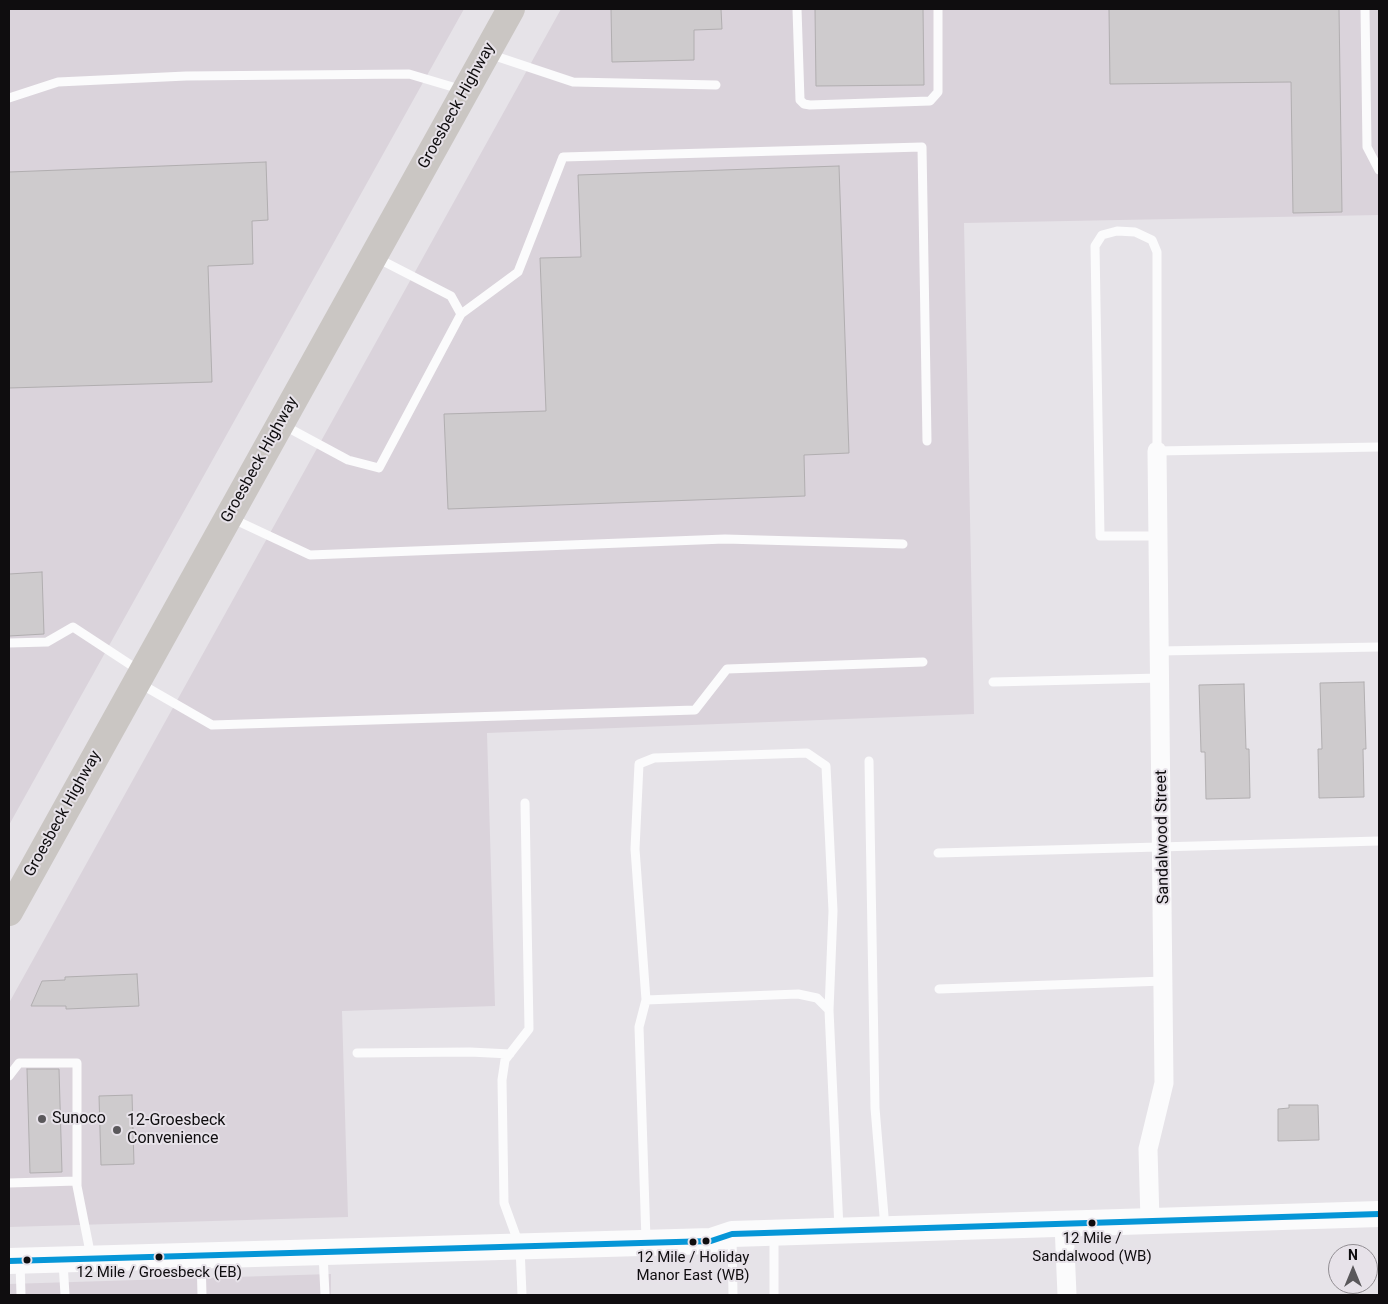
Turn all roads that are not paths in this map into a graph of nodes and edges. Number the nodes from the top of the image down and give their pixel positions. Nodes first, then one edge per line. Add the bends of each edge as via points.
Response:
1 (511, 9) edge
2 (796, 9) edge
3 (938, 9) edge
4 (1365, 9) edge
5 (486, 54) junction
6 (716, 85) dead end
7 (466, 91) junction
8 (9, 98) edge
9 (1379, 170) edge
10 (373, 256) junction
11 (461, 314) junction
12 (280, 424) junction
13 (927, 441) dead end
14 (1379, 448) edge
15 (1157, 452) junction
16 (229, 517) junction
17 (1158, 536) junction
18 (903, 544) dead end
19 (9, 643) edge
20 (1379, 647) edge
21 (1160, 651) junction
22 (922, 662) dead end
23 (140, 677) junction
24 (1160, 678) junction
25 (993, 682) dead end
26 (869, 761) dead end
27 (525, 803) dead end
28 (1379, 841) edge
29 (1163, 848) junction
30 (938, 853) dead end
31 (9, 912) edge
32 (1164, 982) junction
33 (939, 989) dead end
34 (646, 1000) junction
35 (829, 1010) junction
36 (357, 1053) dead end
37 (510, 1054) junction
38 (9, 1076) edge
39 (77, 1182) junction
40 (9, 1183) edge
41 (1379, 1214) edge
42 (1150, 1221) junction
43 (1064, 1224) junction
44 (885, 1228) junction
45 (839, 1230) junction
46 (774, 1232) junction
47 (732, 1234) junction
48 (646, 1243) junction
49 (520, 1247) junction
50 (323, 1252) junction
51 (201, 1256) junction
52 (92, 1259) junction
53 (63, 1260) junction
54 (14, 1261) edge
55 (20, 1295) edge
56 (65, 1295) edge
57 (202, 1295) edge
58 (325, 1295) edge
59 (522, 1295) edge
60 (734, 1295) edge
61 (774, 1295) edge
62 (1067, 1295) edge

1 - 5 main road, Groesbeck Highway
2 - 3 lane via 800,100 810,105 930,101 938,92
4 - 9 lane via 1367,148
5 - 6 lane via 573,82
5 - 7 main road, Groesbeck Highway
7 - 8 lane via 409,74 186,76 58,82
7 - 10 main road, Groesbeck Highway
10 - 11 lane via 451,296
10 - 12 main road, Groesbeck Highway
11 - 12 lane via 379,468 348,460
11 - 13 lane via 518,272 563,157 922,147
12 - 16 main road, Groesbeck Highway
14 - 15 lane
15 - 17 street, Sandalwood Street
15 - 17 lane via 1157,252 1152,240 1136,232 1117,231 1102,235 1095,246 1100,536
16 - 18 lane via 310,555 725,539
16 - 23 main road, Groesbeck Highway
17 - 21 street, Sandalwood Street
19 - 23 lane via 47,642 73,627
20 - 21 lane
21 - 24 street, Sandalwood Street
22 - 23 lane via 727,669 695,710 212,725
23 - 31 main road, Groesbeck Highway
24 - 25 lane
24 - 29 street, Sandalwood Street
26 - 44 lane via 875,1108
27 - 37 lane via 528,1029
28 - 29 lane
29 - 30 lane
29 - 32 street, Sandalwood Street
32 - 33 lane
32 - 42 street, Sandalwood Street via 1164,1083 1148,1149
34 - 35 lane via 798,994 817,998
34 - 35 lane via 635,849 639,764 654,758 807,753 826,766 833,911
34 - 48 lane via 639,1027
35 - 45 lane
36 - 37 lane
37 - 49 lane via 505,1060 502,1080 504,1204
38 - 39 lane via 19,1064 77,1064
39 - 40 lane
39 - 52 lane
41 - 42 main road
42 - 43 main road
43 - 44 main road
43 - 62 street
44 - 45 main road
45 - 46 main road
46 - 47 main road
46 - 61 lane
47 - 48 main road via 711,1241
47 - 60 lane
48 - 49 main road
49 - 50 main road
49 - 59 lane
50 - 51 main road
50 - 58 lane
51 - 52 main road
51 - 57 lane
52 - 53 main road
53 - 54 main road
53 - 56 lane
54 - 55 lane

